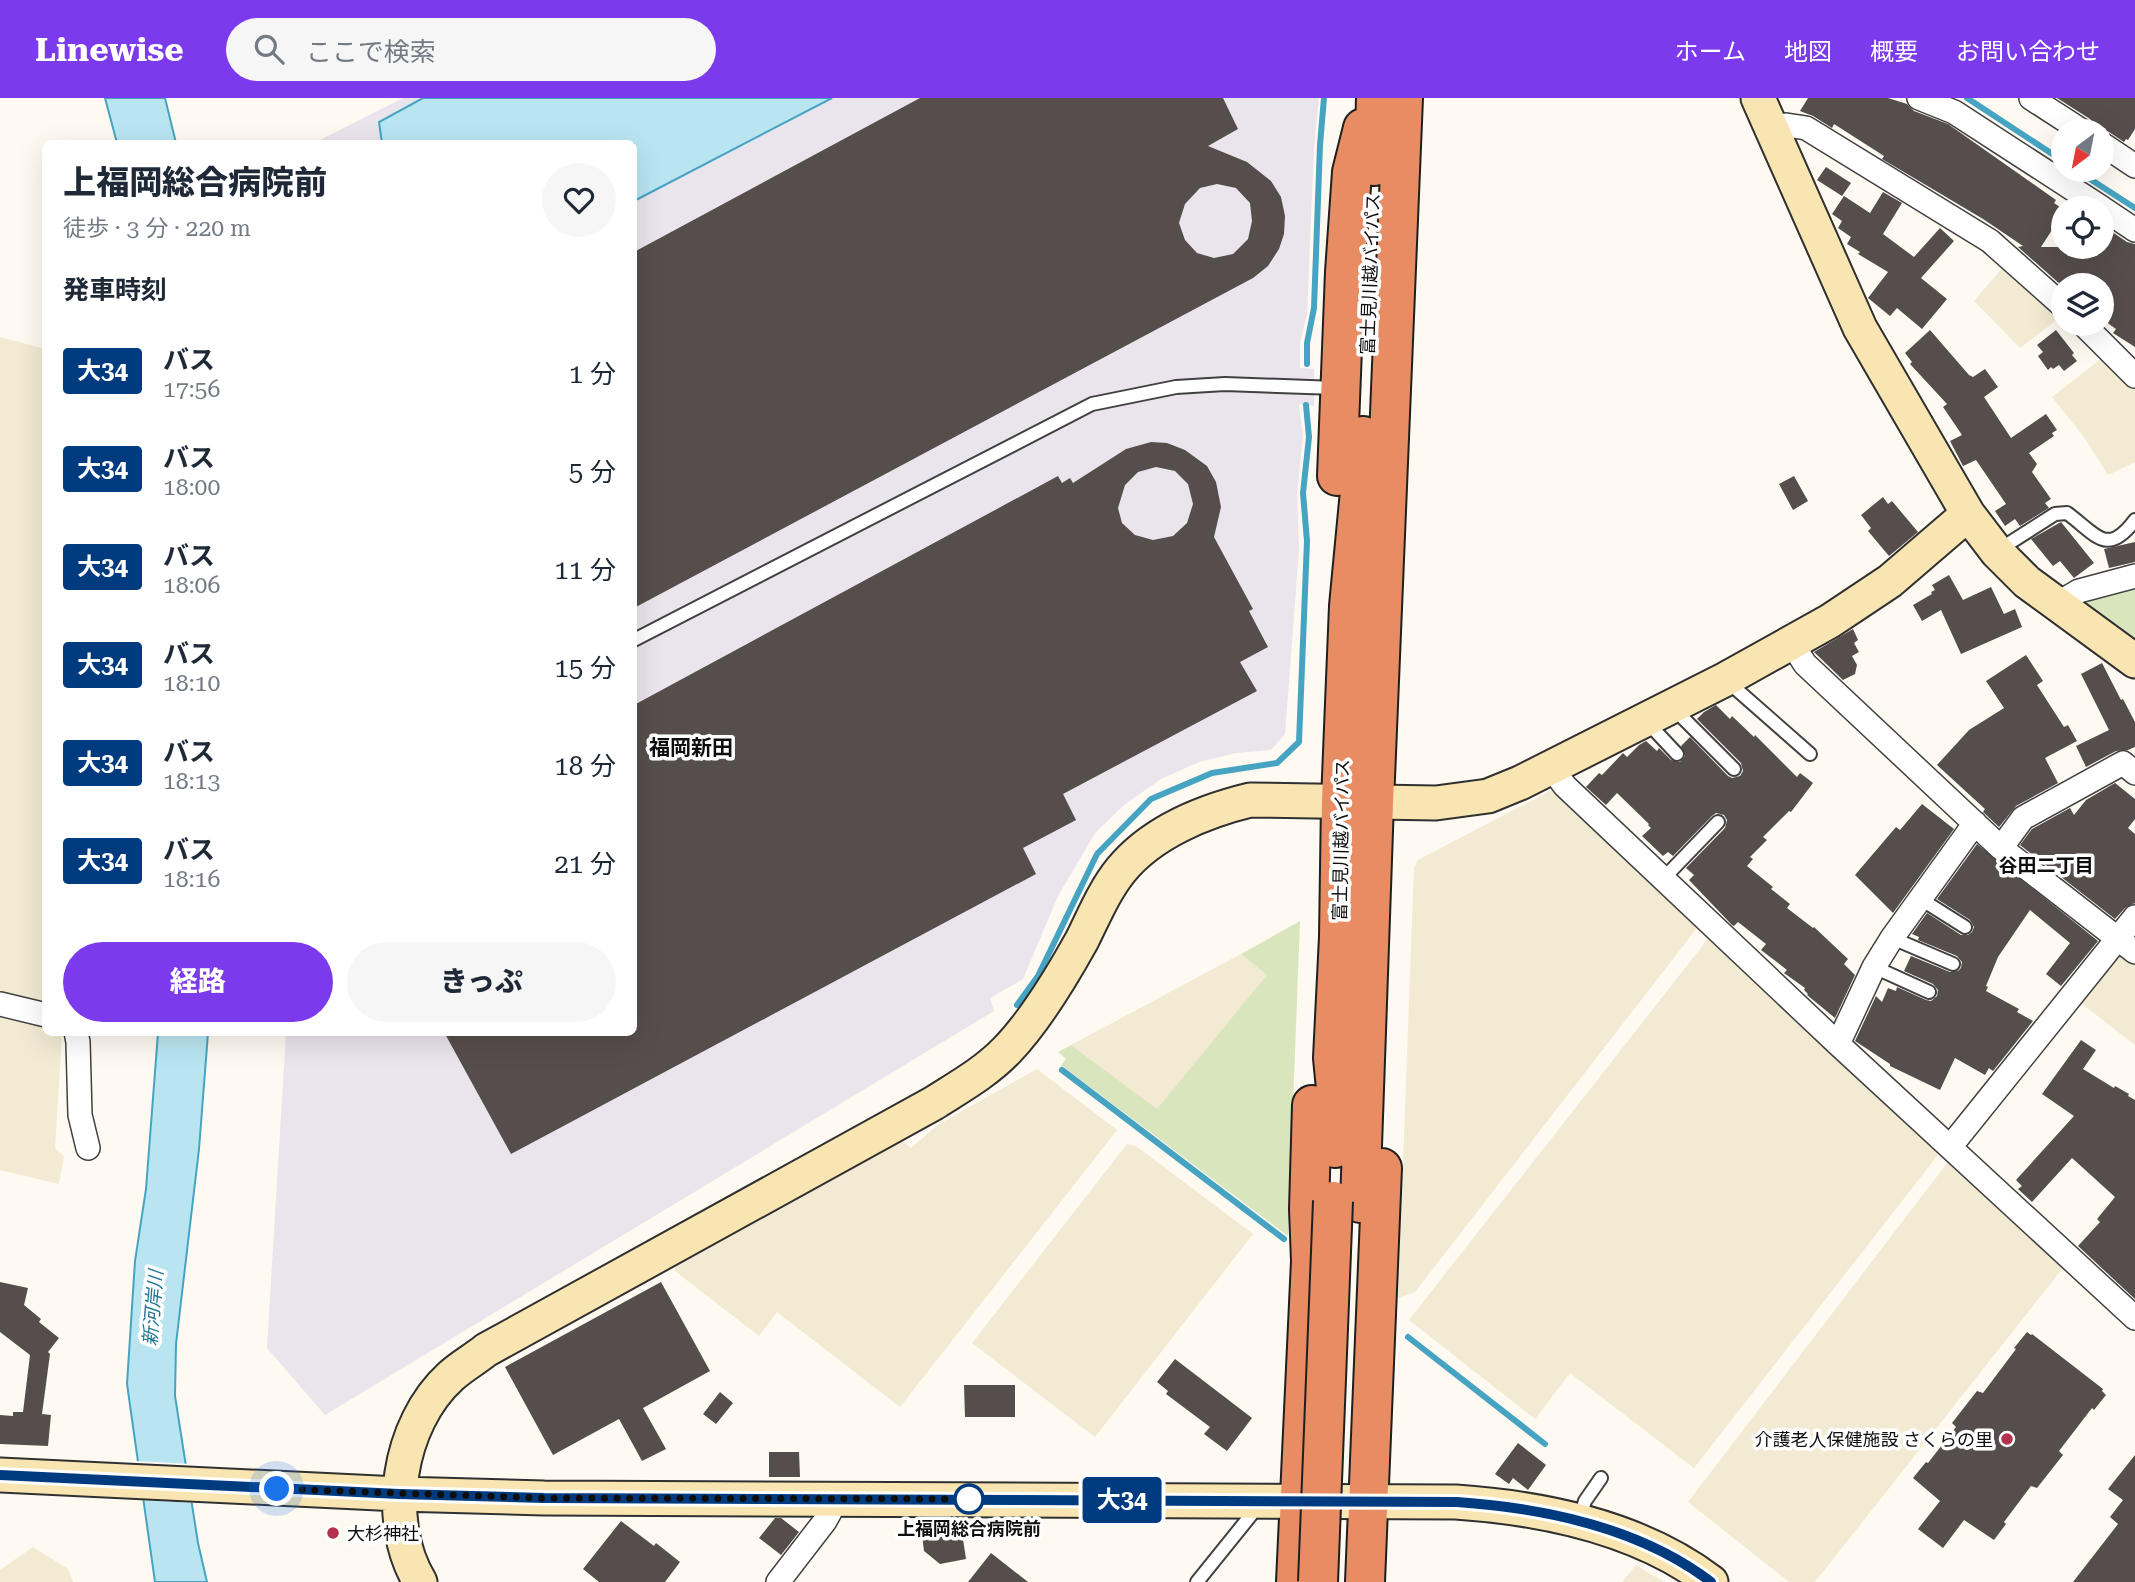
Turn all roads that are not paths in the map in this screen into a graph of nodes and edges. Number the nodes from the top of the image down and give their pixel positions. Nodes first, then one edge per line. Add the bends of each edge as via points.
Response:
1 (1374, 98) edge
2 (1403, 98) edge
3 (1758, 98) edge
4 (1919, 98) edge
5 (2031, 98) edge
6 (2063, 119) edge
7 (1772, 130) junction
8 (2114, 150) edge
9 (2133, 159) edge
10 (2084, 196) edge
11 (2114, 216) edge
12 (2135, 230) edge
13 (2051, 295) edge
14 (2095, 336) edge
15 (2135, 376) edge
16 (1340, 388) junction
17 (1968, 514) junction
18 (2135, 520) edge
19 (1997, 552) junction
20 (2135, 576) edge
21 (2057, 604) junction
22 (1349, 606) junction
23 (637, 638) edge
24 (1791, 642) junction
25 (2135, 661) edge
26 (1726, 680) junction
27 (1660, 713) junction
28 (1677, 754) dead end
29 (1810, 754) dead end
30 (1552, 769) junction
31 (1734, 769) dead end
32 (2135, 773) edge
33 (1369, 802) junction
34 (1718, 822) dead end
35 (1975, 823) junction
36 (2001, 848) junction
37 (1663, 879) junction
38 (1919, 898) junction
39 (2135, 917) edge
40 (1965, 927) dead end
41 (1339, 937) junction
42 (1892, 937) junction
43 (2126, 946) edge
44 (1953, 964) dead end
45 (1874, 967) junction
46 (1929, 992) dead end
47 (0, 1004) edge
48 (42, 1014) edge
49 (76, 1036) edge
50 (1838, 1044) junction
51 (1950, 1147) junction
52 (88, 1148) dead end
53 (1346, 1202) junction
54 (2135, 1318) edge
55 (0, 1475) edge
56 (1601, 1478) dead end
57 (399, 1494) junction
58 (830, 1499) junction
59 (1254, 1500) junction
60 (1299, 1501) junction
61 (1369, 1502) junction
62 (1579, 1520) junction
63 (420, 1582) edge
64 (778, 1582) edge
65 (1197, 1582) edge
66 (1296, 1582) edge
67 (1318, 1582) edge
68 (1345, 1582) edge
69 (1365, 1582) edge
70 (1711, 1582) edge

1 - 16 highway via 1352,172
1 - 22 highway, 富士見川越バイパス via 1362,481
2 - 33 highway, 富士見川越バイパス via 1384,580 1396,622
3 - 7 street
4 - 10 street via 1954,112
5 - 6 street
7 - 13 street via 1786,125 1806,128 1990,241
7 - 17 street via 1860,328
8 - 9 street
11 - 12 street
14 - 15 street
16 - 22 highway via 1336,517
16 - 23 lane via 1175,387 1092,404
17 - 19 street
17 - 24 street via 1890,581
18 - 19 lane via 2127,533 2112,541 2102,539 2067,513 2055,514
19 - 21 street
20 - 21 street via 2079,591
21 - 25 street
22 - 33 highway, 富士見川越バイパス
24 - 26 street
24 - 35 street via 1805,664
26 - 27 street
26 - 29 lane
27 - 28 lane via 1653,731
27 - 30 street
27 - 31 lane via 1684,719
30 - 33 street via 1488,796 1436,803
30 - 37 street
32 - 36 street via 2123,763 2023,818
33 - 41 highway, 富士見川越バイパス
33 - 53 highway, 富士見川越バイパス
33 - 57 street via 1250,800 1200,816 1154,841 1121,870 1033,1019 1006,1051 934,1103 486,1350 450,1377 428,1405 412,1434
33 - 61 highway via 1395,845
34 - 37 lane
35 - 36 street
35 - 38 street
36 - 43 street
37 - 50 street
38 - 40 lane
38 - 42 street
39 - 43 street
41 - 53 highway, 富士見川越バイパス via 1333,1058
41 - 60 highway via 1315,985 1311,1261
42 - 44 lane
42 - 45 street
43 - 51 street
45 - 46 lane
45 - 50 street
47 - 48 street
49 - 52 street via 80,1115
50 - 51 street
51 - 54 street
53 - 67 highway, 富士見川越バイパス, bridge
53 - 68 highway, 富士見川越バイパス
55 - 57 street
56 - 62 lane
57 - 58 street
57 - 63 street via 405,1545
58 - 59 street
58 - 64 street via 825,1521
59 - 60 street
59 - 65 lane via 1251,1515
60 - 61 street
60 - 66 highway
61 - 62 street via 1499,1505
61 - 69 highway
62 - 70 street via 1641,1543

